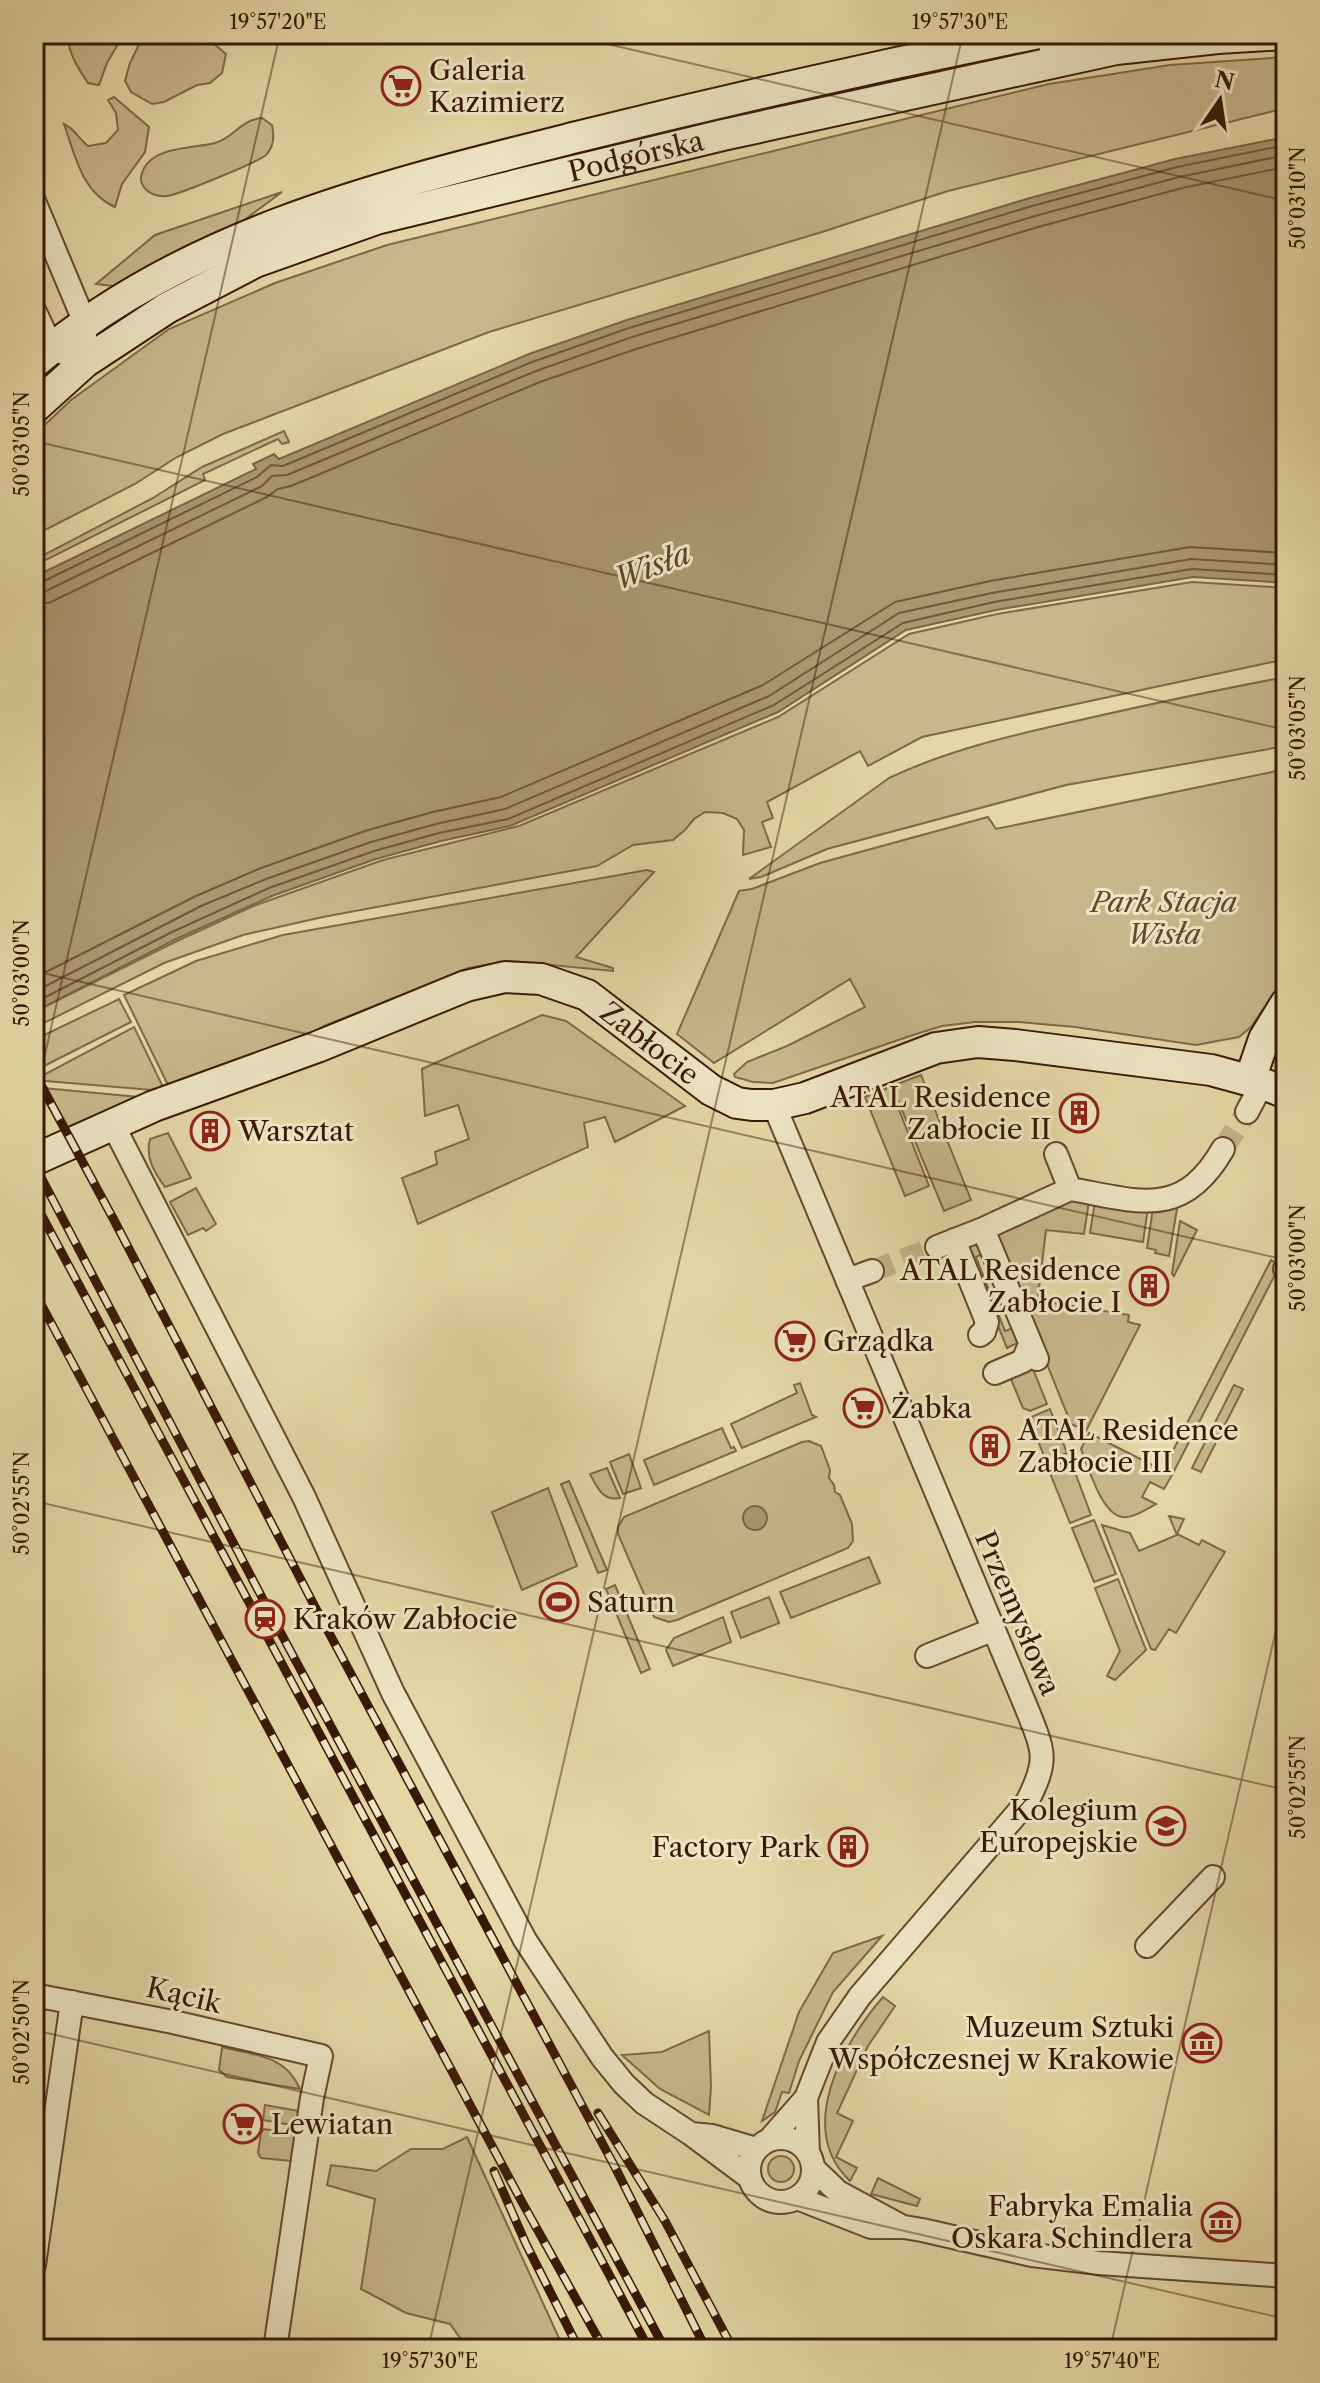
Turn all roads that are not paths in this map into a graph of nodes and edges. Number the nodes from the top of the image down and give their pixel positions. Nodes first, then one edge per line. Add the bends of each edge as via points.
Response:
1 (1034, 34) edge
2 (1044, 34) edge
3 (1286, 34) edge
4 (977, 40) edge
5 (1060, 47) edge
6 (34, 201) edge
7 (34, 310) edge
8 (85, 323) junction
9 (43, 356) edge
10 (85, 362) junction
11 (34, 408) edge
12 (1286, 1003) edge
13 (1266, 1085) edge
14 (774, 1105) junction
15 (1247, 1112) tunnel mouth
16 (112, 1123) junction
17 (1223, 1149) tunnel mouth
18 (1056, 1154) dead end
19 (34, 1160) edge
20 (1070, 1189) junction
21 (983, 1229) junction
22 (872, 1271) tunnel mouth
23 (847, 1280) junction
24 (980, 1335) dead end
25 (995, 1373) dead end
26 (992, 1630) junction
27 (927, 1656) dead end
28 (1213, 1877) dead end
29 (1147, 1946) dead end
30 (34, 1995) edge
31 (72, 2002) junction
32 (806, 2098) junction
33 (691, 2134) junction
34 (763, 2144) junction
35 (811, 2160) junction
36 (750, 2178) junction
37 (797, 2198) junction
38 (904, 2227) junction
39 (34, 2265) edge
40 (1286, 2276) edge
41 (275, 2349) edge

1 - 4 street, Podgórska
2 - 5 street
3 - 5 street, Podgórska via 1116,49
4 - 8 street, Podgórska via 342,199 224,246
5 - 10 street, Podgórska via 376,219 255,262 167,308
6 - 8 street
7 - 9 street
8 - 9 street, Podgórska
8 - 10 street
9 - 10 street
10 - 11 street, Podgórska
12 - 13 street via 1264,1039
13 - 14 street, Zabłocie via 1211,1070 978,1042 936,1048
13 - 15 street
14 - 16 street, Zabłocie via 737,1103 711,1090 580,991 541,979 505,977 466,986
14 - 23 street, Przemysłowa
16 - 19 street, Zabłocie
16 - 33 street via 304,1497 393,1693 525,1940 612,2071 644,2103
17 - 20 street via 1212,1170 1171,1198 1142,1201
18 - 20 street
20 - 21 street
21 - 24 street via 946,1243 987,1322
21 - 25 street via 1034,1351
22 - 23 street
23 - 26 street, Przemysłowa
26 - 27 street
26 - 32 street, Przemysłowa via 1042,1748 1038,1781 988,1850 860,1996 828,2042
28 - 29 street
30 - 31 street, Kącik
31 - 39 street
31 - 41 street, Kącik via 321,2056
32 - 34 street, Przemysłowa
32 - 35 street, Przemysłowa
33 - 34 street
33 - 36 street
34 - 35 street via 792,2139
34 - 36 street via 749,2163
35 - 37 street via 809,2185
35 - 38 street via 838,2192
36 - 37 street via 768,2199
37 - 38 street via 862,2225
38 - 40 street via 1032,2255

